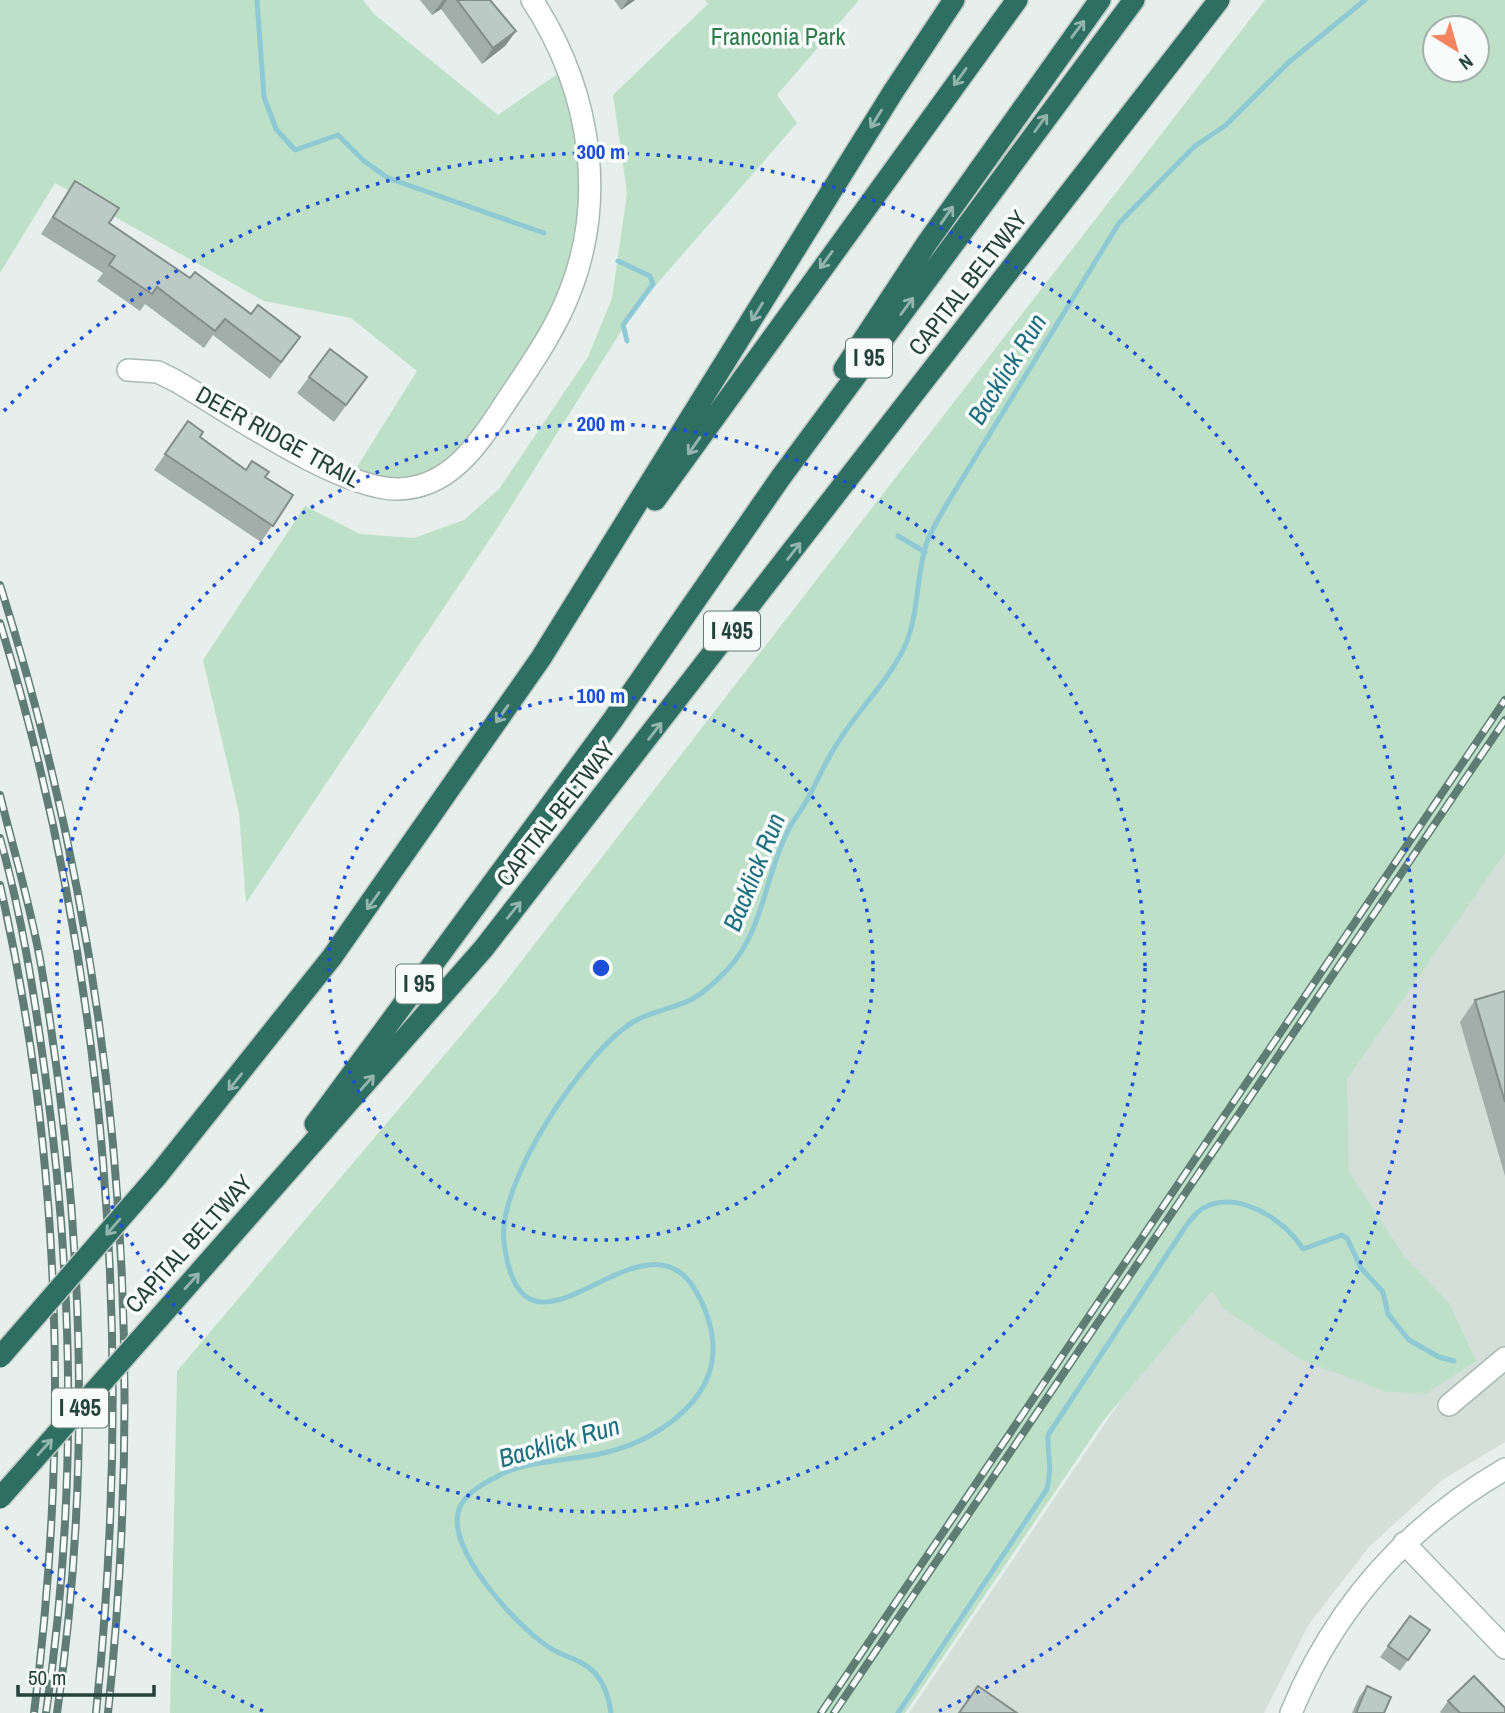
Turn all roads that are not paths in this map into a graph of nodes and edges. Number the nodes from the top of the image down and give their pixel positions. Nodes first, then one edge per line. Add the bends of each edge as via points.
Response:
1 (532, 0) edge
2 (954, 0) edge
3 (1017, 0) edge
4 (1100, 0) edge
5 (1134, 0) edge
6 (1219, 0) edge
7 (128, 370) dead end
8 (541, 658) junction
9 (612, 721) junction
10 (225, 1244) junction
11 (159, 1318) joint
12 (0, 1357) edge
13 (1505, 1358) edge
14 (1449, 1405) dead end
15 (1505, 1469) edge
16 (0, 1498) edge
17 (1404, 1543) junction
18 (1505, 1648) edge
19 (1292, 1713) edge

1 - 7 street, DEER RIDGE TRAIL via 571,73 585,123 587,228 564,308 478,444 458,466 420,485 400,489 366,486 158,372
2 -> 8 highway
3 -> 8 highway
9 -> 4 highway via 927,243
9 -> 5 highway, I 95 via 782,477
10 -> 6 highway, CAPITAL BELTWAY / I 495 via 492,938
8 -> 12 highway, bridge via 332,957 158,1175
9 - 10 highway, I 95
11 -> 10 highway, CAPITAL BELTWAY / I 95
16 -> 11 highway, CAPITAL BELTWAY / I 495, bridge
13 - 14 street
15 - 17 street via 1462,1494
17 - 18 street
17 - 19 street via 1326,1638

